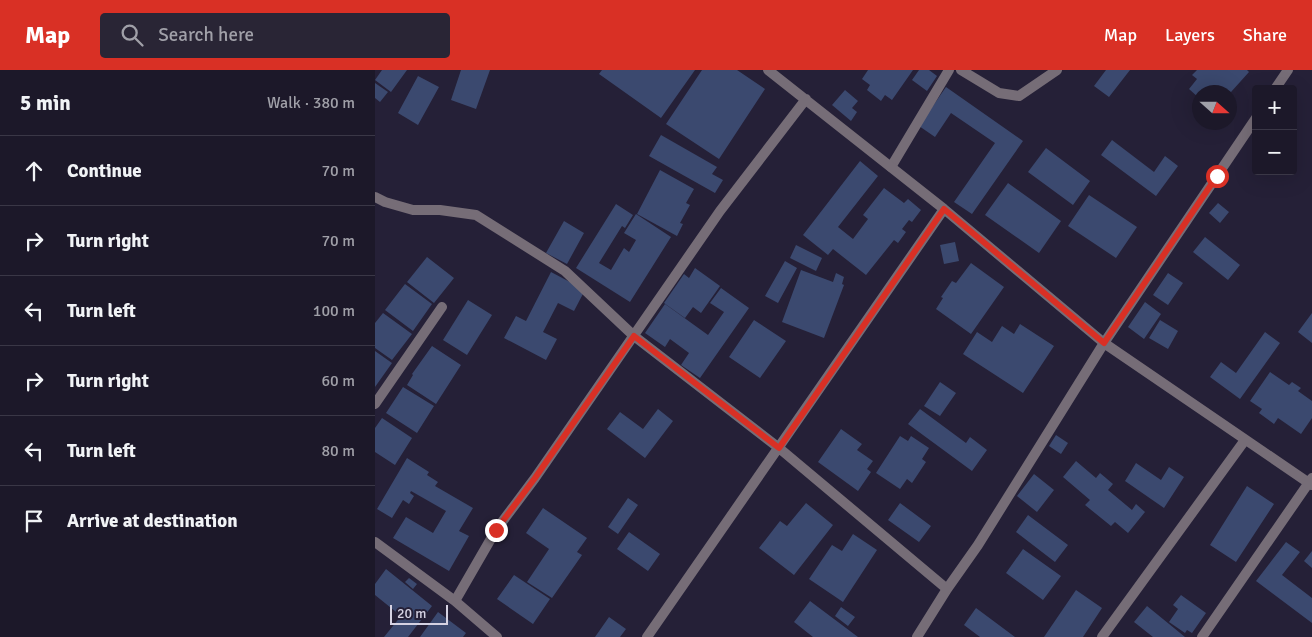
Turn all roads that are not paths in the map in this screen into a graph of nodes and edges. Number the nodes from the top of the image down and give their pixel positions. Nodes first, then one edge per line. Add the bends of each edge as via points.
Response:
1 (768, 70) edge
2 (949, 70) edge
3 (961, 70) edge
4 (1057, 70) edge
5 (1287, 70) edge
6 (1278, 85) edge
7 (805, 99) junction
8 (1252, 124) edge
9 (891, 167) junction
10 (375, 197) edge
11 (944, 209) junction
12 (442, 307) dead end
13 (634, 336) junction
14 (1104, 343) junction
15 (375, 404) edge
16 (1245, 440) junction
17 (779, 448) junction
18 (1311, 482) edge
19 (375, 542) edge
20 (947, 589) junction
21 (455, 601) junction
22 (497, 637) edge
23 (647, 637) edge
24 (917, 637) edge
25 (1102, 637) edge
26 (1202, 637) edge

1 - 7 street
2 - 9 street
3 - 4 street via 999,93 1019,96
5 - 6 street
7 - 9 street
7 - 13 street via 720,211
8 - 14 street
9 - 11 street
10 - 13 street via 413,210 476,215 565,271
11 - 14 street
11 - 17 street
12 - 15 street
13 - 17 street
13 - 21 street via 496,530
14 - 16 street
14 - 20 street
16 - 18 street
16 - 25 street
17 - 20 street
17 - 23 street
18 - 26 street
19 - 21 street
20 - 24 street
21 - 22 street

